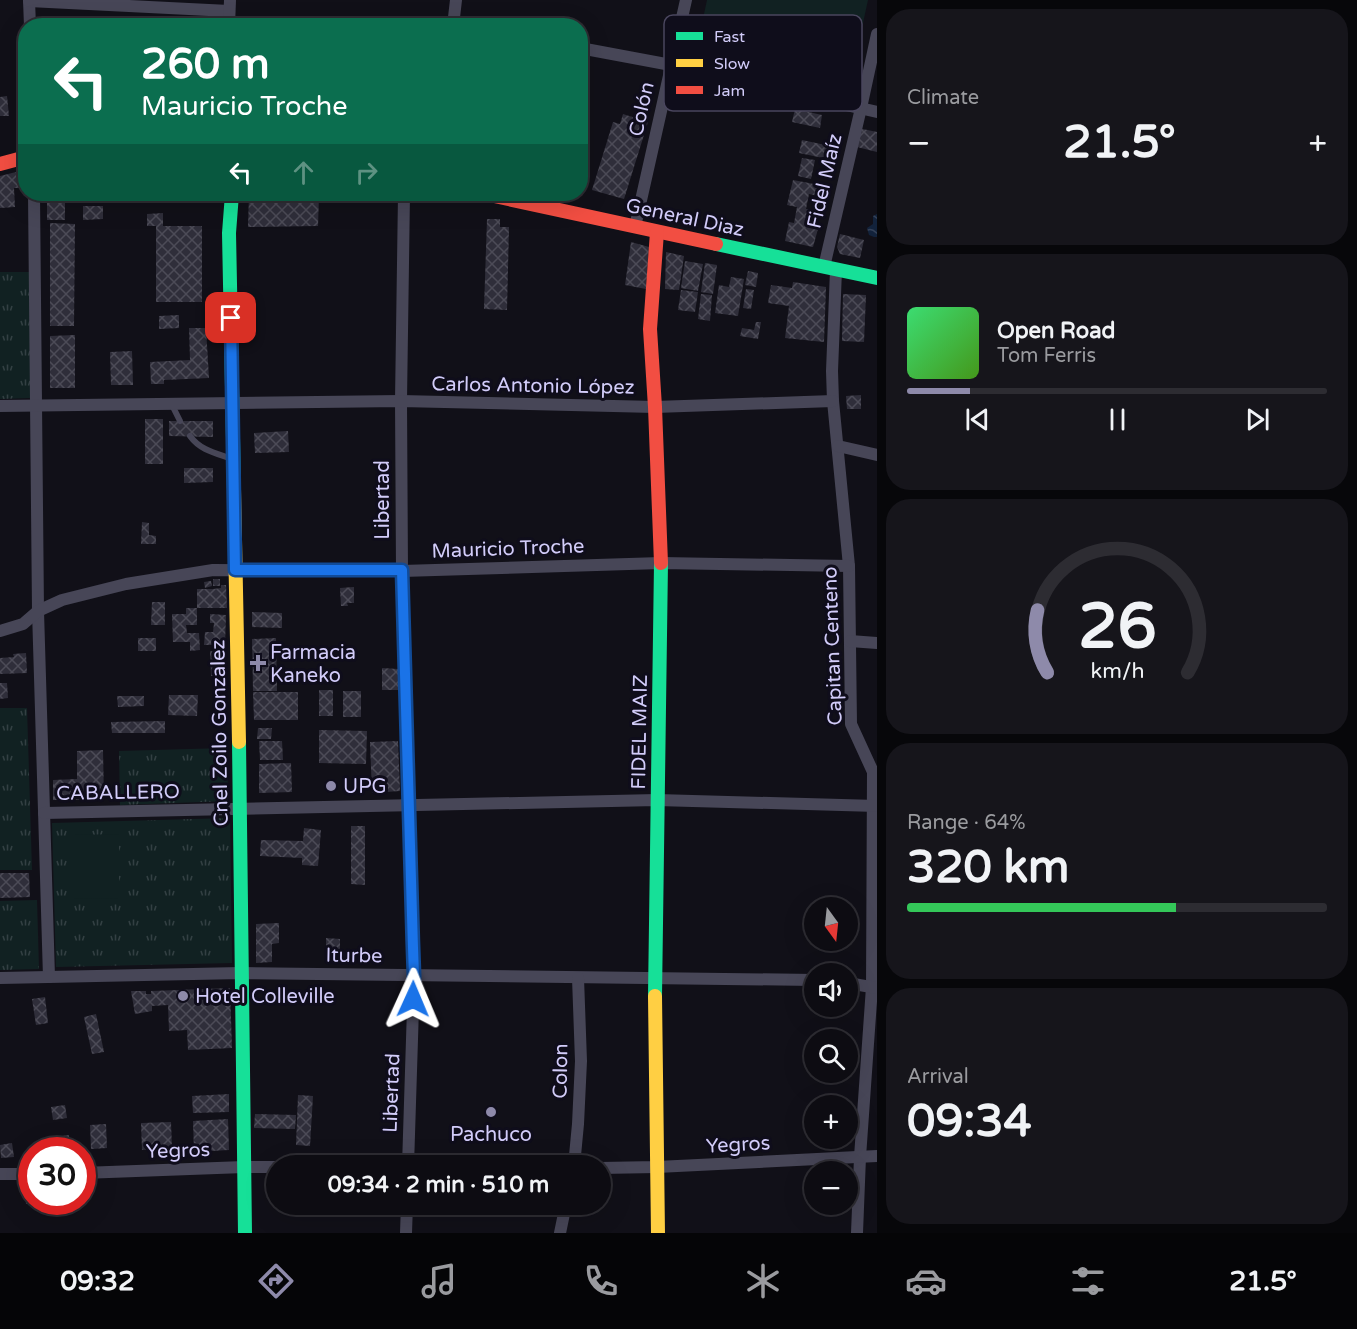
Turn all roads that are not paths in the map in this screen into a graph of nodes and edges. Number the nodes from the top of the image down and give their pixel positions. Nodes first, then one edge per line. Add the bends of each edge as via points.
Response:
1 (456, 0) edge
2 (686, 0) edge
3 (29, 1) edge
4 (230, 5) edge
5 (683, 15) edge
6 (30, 18) edge
7 (454, 18) edge
8 (877, 34) edge
9 (588, 49) edge
10 (664, 64) edge
11 (664, 96) edge
12 (862, 103) edge
13 (862, 108) edge
14 (860, 111) edge
15 (877, 112) edge
16 (18, 159) edge
17 (0, 164) edge
18 (34, 201) edge
19 (224, 201) edge
20 (231, 201) edge
21 (404, 201) edge
22 (517, 201) edge
23 (635, 227) junction
24 (657, 232) junction
25 (229, 233) junction
26 (830, 268) junction
27 (877, 278) edge
28 (400, 401) junction
29 (833, 401) junction
30 (233, 402) junction
31 (171, 403) junction
32 (37, 404) junction
33 (0, 406) edge
34 (655, 407) junction
35 (180, 421) dead end
36 (190, 436) dead end
37 (838, 446) junction
38 (877, 455) edge
39 (234, 460) junction
40 (661, 562) junction
41 (849, 566) junction
42 (235, 570) junction
43 (402, 570) junction
44 (38, 611) junction
45 (0, 631) edge
46 (850, 641) junction
47 (877, 643) edge
48 (657, 801) junction
49 (875, 805) edge
50 (408, 806) junction
51 (240, 810) junction
52 (44, 813) junction
53 (241, 973) junction
54 (414, 976) junction
55 (48, 977) junction
56 (0, 978) edge
57 (578, 978) junction
58 (655, 979) junction
59 (804, 980) edge
60 (858, 984) edge
61 (875, 987) edge
62 (408, 1155) edge
63 (575, 1155) edge
64 (877, 1156) edge
65 (860, 1157) junction
66 (244, 1167) junction
67 (266, 1167) edge
68 (657, 1167) junction
69 (611, 1168) edge
70 (96, 1172) edge
71 (18, 1173) edge
72 (0, 1174) edge
73 (407, 1215) edge
74 (564, 1215) edge
75 (245, 1233) edge
76 (406, 1233) edge
77 (560, 1233) edge
78 (658, 1233) edge
79 (857, 1233) edge

1 - 7 street
2 - 5 street, Colón
3 - 4 street
3 - 6 street
8 - 12 street, Fidel Maíz
9 - 10 street
11 - 23 street, Colón
13 - 15 street
14 - 26 street, Fidel Maíz
16 - 17 main road
18 - 32 street
19 - 25 main road, Cnel Zoilo Gonzalez
20 - 25 main road, Cnel Zoilo Gonzalez
21 - 28 street, Libertad
22 - 23 main road, General Diaz
23 - 24 main road, General Diaz
24 - 26 main road, General Diaz
24 - 34 main road, FIDEL MAIZ via 650,329
25 - 30 main road, Cnel Zoilo Gonzalez
26 - 27 main road, General Diaz
26 - 29 street, Capitan Centeno
28 - 30 street, Carlos Antonio López
28 - 34 street, Carlos Antonio López
28 - 43 street, Libertad
29 - 34 street, Carlos Antonio López
29 - 37 street, Capitan Centeno
30 - 31 street, Carlos Antonio López
30 - 39 main road, Cnel Zoilo Gonzalez
31 - 32 street, Carlos Antonio López
31 - 35 lane
32 - 33 street, Carlos Antonio López
32 - 44 street
34 - 40 main road, FIDEL MAIZ
36 - 39 lane via 206,450
37 - 38 street
37 - 41 street, Capitan Centeno
39 - 42 main road, Cnel Zoilo Gonzalez
40 - 41 street, Mauricio Troche
40 - 43 street, Mauricio Troche
40 - 48 main road, FIDEL MAIZ
41 - 46 street, Capitan Centeno
42 - 43 street, Mauricio Troche
42 - 44 street, Mauricio Troche via 126,584 62,600
42 - 51 main road, Cnel Zoilo Gonzalez
43 - 50 street, Libertad
44 - 45 street, Mauricio Troche via 22,624
44 - 52 street
46 - 47 street
46 - 49 street, Capitan Centeno via 851,724 873,772
48 - 49 street, CABALLERO
48 - 50 street, CABALLERO
48 - 58 main road, FIDEL MAIZ
49 - 61 street, Capitan Centeno
50 - 51 street, CABALLERO
50 - 54 street, Libertad
51 - 52 street, CABALLERO
51 - 53 main road, Cnel Zoilo Gonzalez
52 - 55 street
53 - 54 street, Iturbe
53 - 55 street, Iturbe
53 - 66 main road, Cnel Zoilo Gonzalez
54 - 57 street, Iturbe
54 - 62 street, Libertad
55 - 56 street, Iturbe
57 - 58 street, Iturbe
57 - 63 street, Colon via 581,1060
58 - 59 street, Iturbe
58 - 68 main road, FIDEL MAIZ
60 - 61 street
61 - 65 street, Capitan Centeno
64 - 65 street, Yegros
65 - 68 street, Yegros
65 - 79 street, Capitan Centeno
66 - 67 street, Yegros
66 - 70 street, Yegros
66 - 75 main road, Cnel Zoilo Gonzalez
68 - 69 street, Yegros
68 - 78 main road, FIDEL MAIZ
71 - 72 street
73 - 76 street
74 - 77 street

